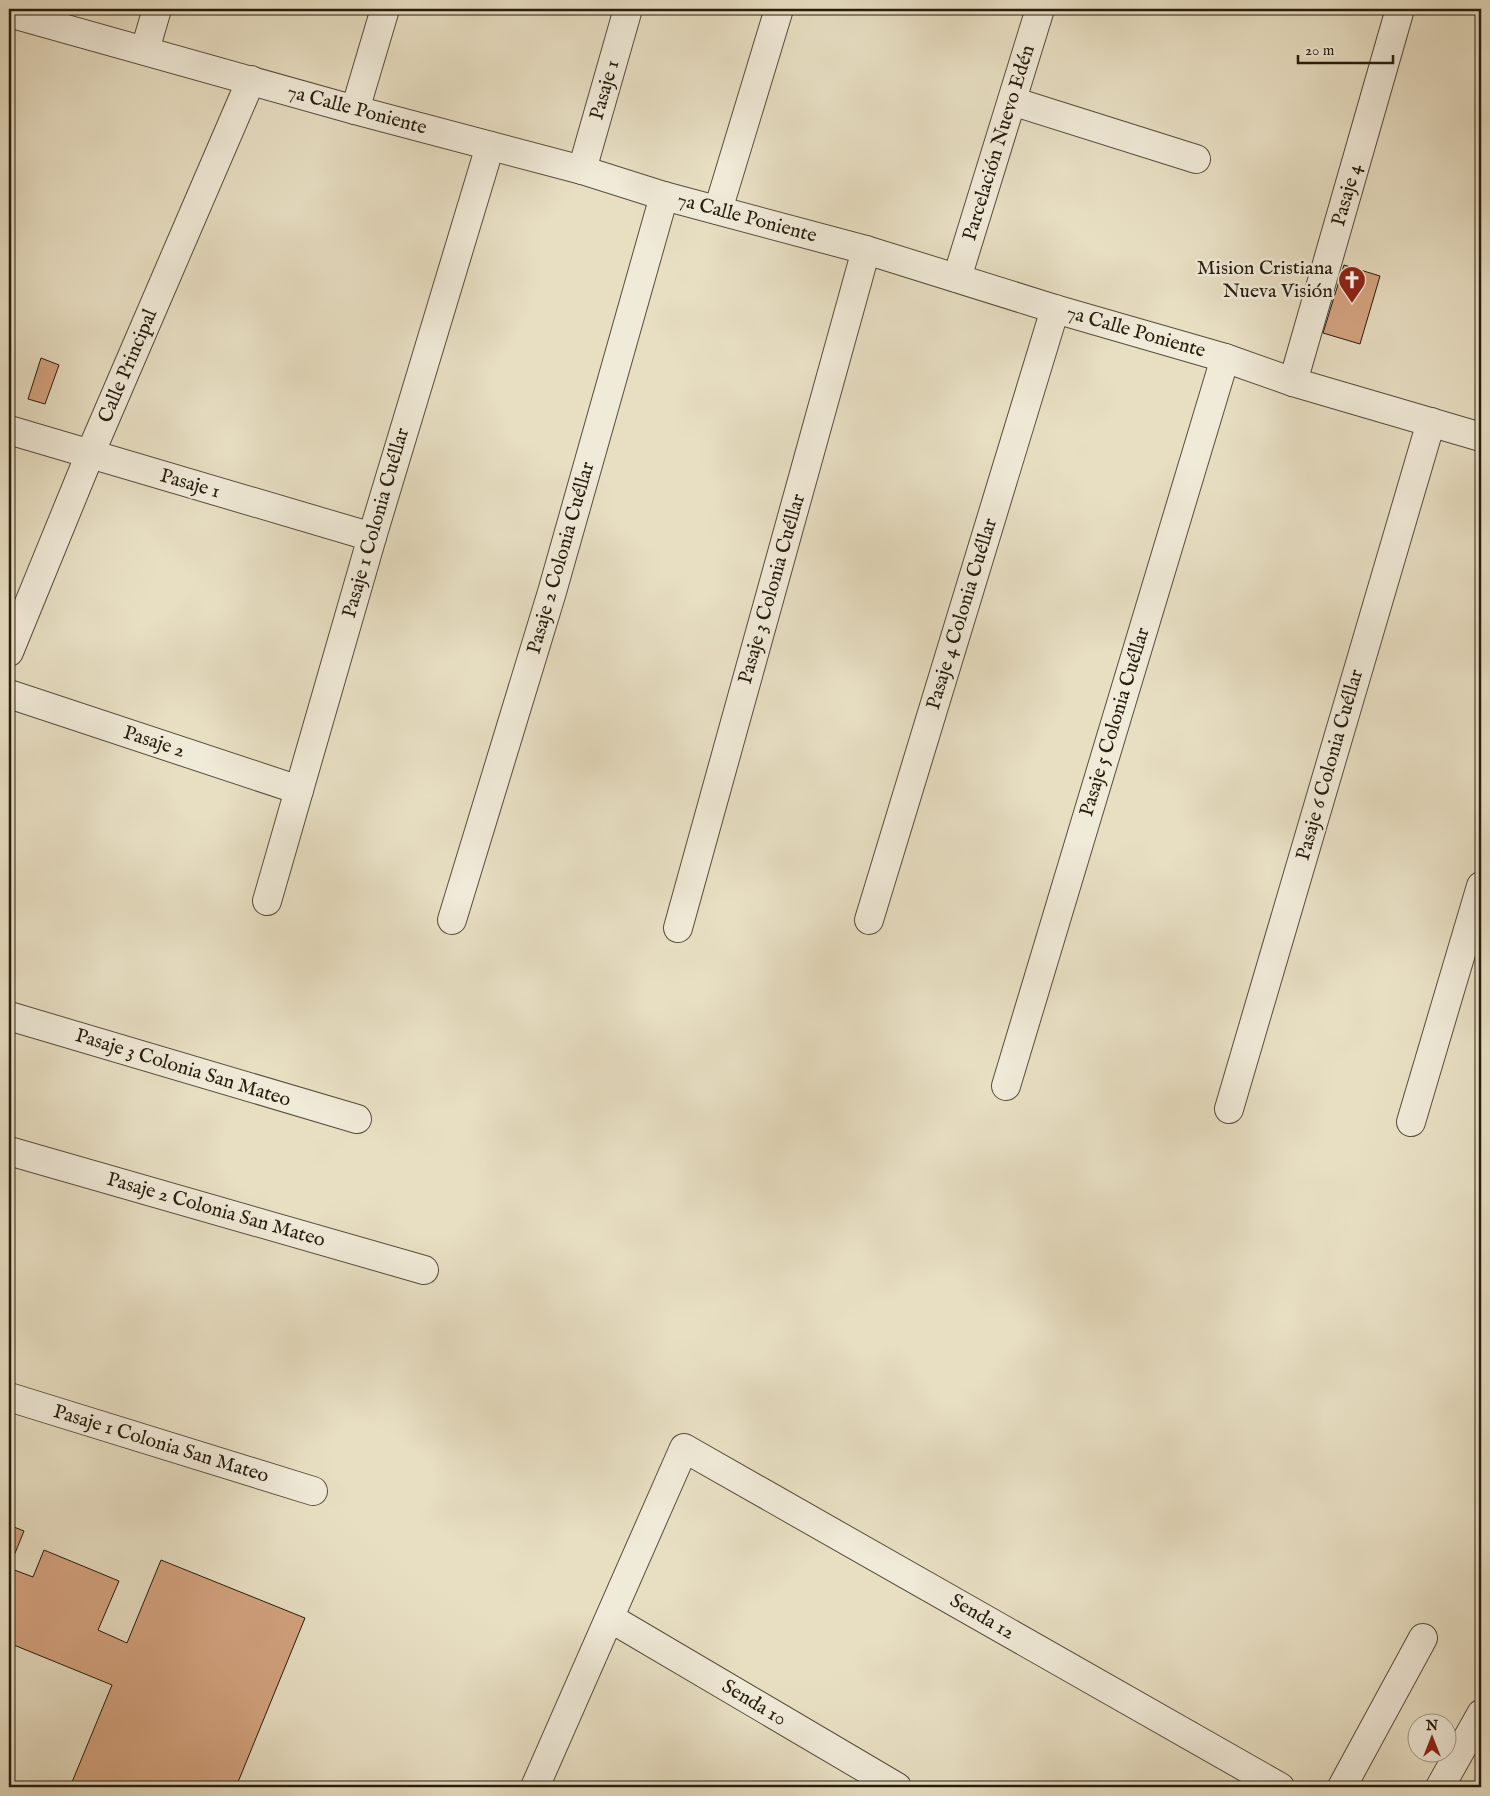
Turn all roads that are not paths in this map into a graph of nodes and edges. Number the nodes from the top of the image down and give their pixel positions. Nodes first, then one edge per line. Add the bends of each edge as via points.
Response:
1 (157, 9) edge
2 (385, 9) edge
3 (628, 9) edge
4 (780, 9) edge
5 (1040, 9) edge
6 (1400, 9) edge
7 (9, 13) edge
8 (145, 50) junction
9 (250, 80) junction
10 (1012, 101) junction
11 (355, 110) junction
12 (490, 146) junction
13 (1196, 159) dead end
14 (582, 170) junction
15 (664, 196) junction
16 (718, 210) junction
17 (866, 250) junction
18 (957, 278) junction
19 (1055, 309) junction
20 (1225, 358) junction
21 (1293, 382) junction
22 (1431, 422) junction
23 (9, 430) edge
24 (1481, 437) edge
25 (90, 454) junction
26 (372, 537) junction
27 (9, 652) edge
28 (9, 694) edge
29 (299, 790) junction
30 (1481, 886) edge
31 (266, 901) dead end
32 (452, 920) dead end
33 (869, 920) dead end
34 (678, 928) dead end
35 (9, 1016) edge
36 (1006, 1086) dead end
37 (1229, 1109) dead end
38 (357, 1119) dead end
39 (1411, 1122) dead end
40 (9, 1151) edge
41 (424, 1270) dead end
42 (9, 1397) edge
43 (313, 1491) dead end
44 (610, 1618) junction
45 (1423, 1638) dead end
46 (1481, 1714) edge
47 (535, 1787) edge
48 (897, 1787) edge
49 (1280, 1787) edge
50 (1342, 1787) edge
51 (1440, 1787) edge

1 - 8 street
2 - 11 street
3 - 14 street, Pasaje 1
4 - 16 street
5 - 10 street, Parcelación Nuevo Edén
6 - 21 street, Pasaje 4
7 - 8 street, 7a Calle Poniente
8 - 9 street, 7a Calle Poniente
9 - 11 street, 7a Calle Poniente
9 - 25 street, Calle Principal
10 - 13 street
10 - 18 street, Parcelación Nuevo Edén
11 - 12 street, 7a Calle Poniente
12 - 14 street, 7a Calle Poniente
12 - 26 street, Pasaje 1 Colonia Cuéllar
14 - 15 street, 7a Calle Poniente
15 - 16 street, 7a Calle Poniente
15 - 32 street, Pasaje 2 Colonia Cuéllar via 552,592
16 - 17 street, 7a Calle Poniente
17 - 18 street, 7a Calle Poniente
17 - 34 street, Pasaje 3 Colonia Cuéllar
18 - 19 street, 7a Calle Poniente
19 - 20 street, 7a Calle Poniente
19 - 33 street, Pasaje 4 Colonia Cuéllar
20 - 21 street, 7a Calle Poniente
20 - 36 street, Pasaje 5 Colonia Cuéllar
21 - 22 street, 7a Calle Poniente
22 - 24 street, 7a Calle Poniente
22 - 37 street, Pasaje 6 Colonia Cuéllar
23 - 25 street, Pasaje 1
25 - 26 street, Pasaje 1
25 - 27 street, Calle Principal
26 - 29 street, Pasaje 1 Colonia Cuéllar
28 - 29 street, Pasaje 2
29 - 31 street, Pasaje 1 Colonia Cuéllar
30 - 39 street
35 - 38 street, Pasaje 3 Colonia San Mateo
40 - 41 street, Pasaje 2 Colonia San Mateo
42 - 43 street, Pasaje 1 Colonia San Mateo
44 - 47 street
44 - 48 street, Senda 10
44 - 49 street, Senda 12 via 684,1448
45 - 50 street
46 - 51 street

